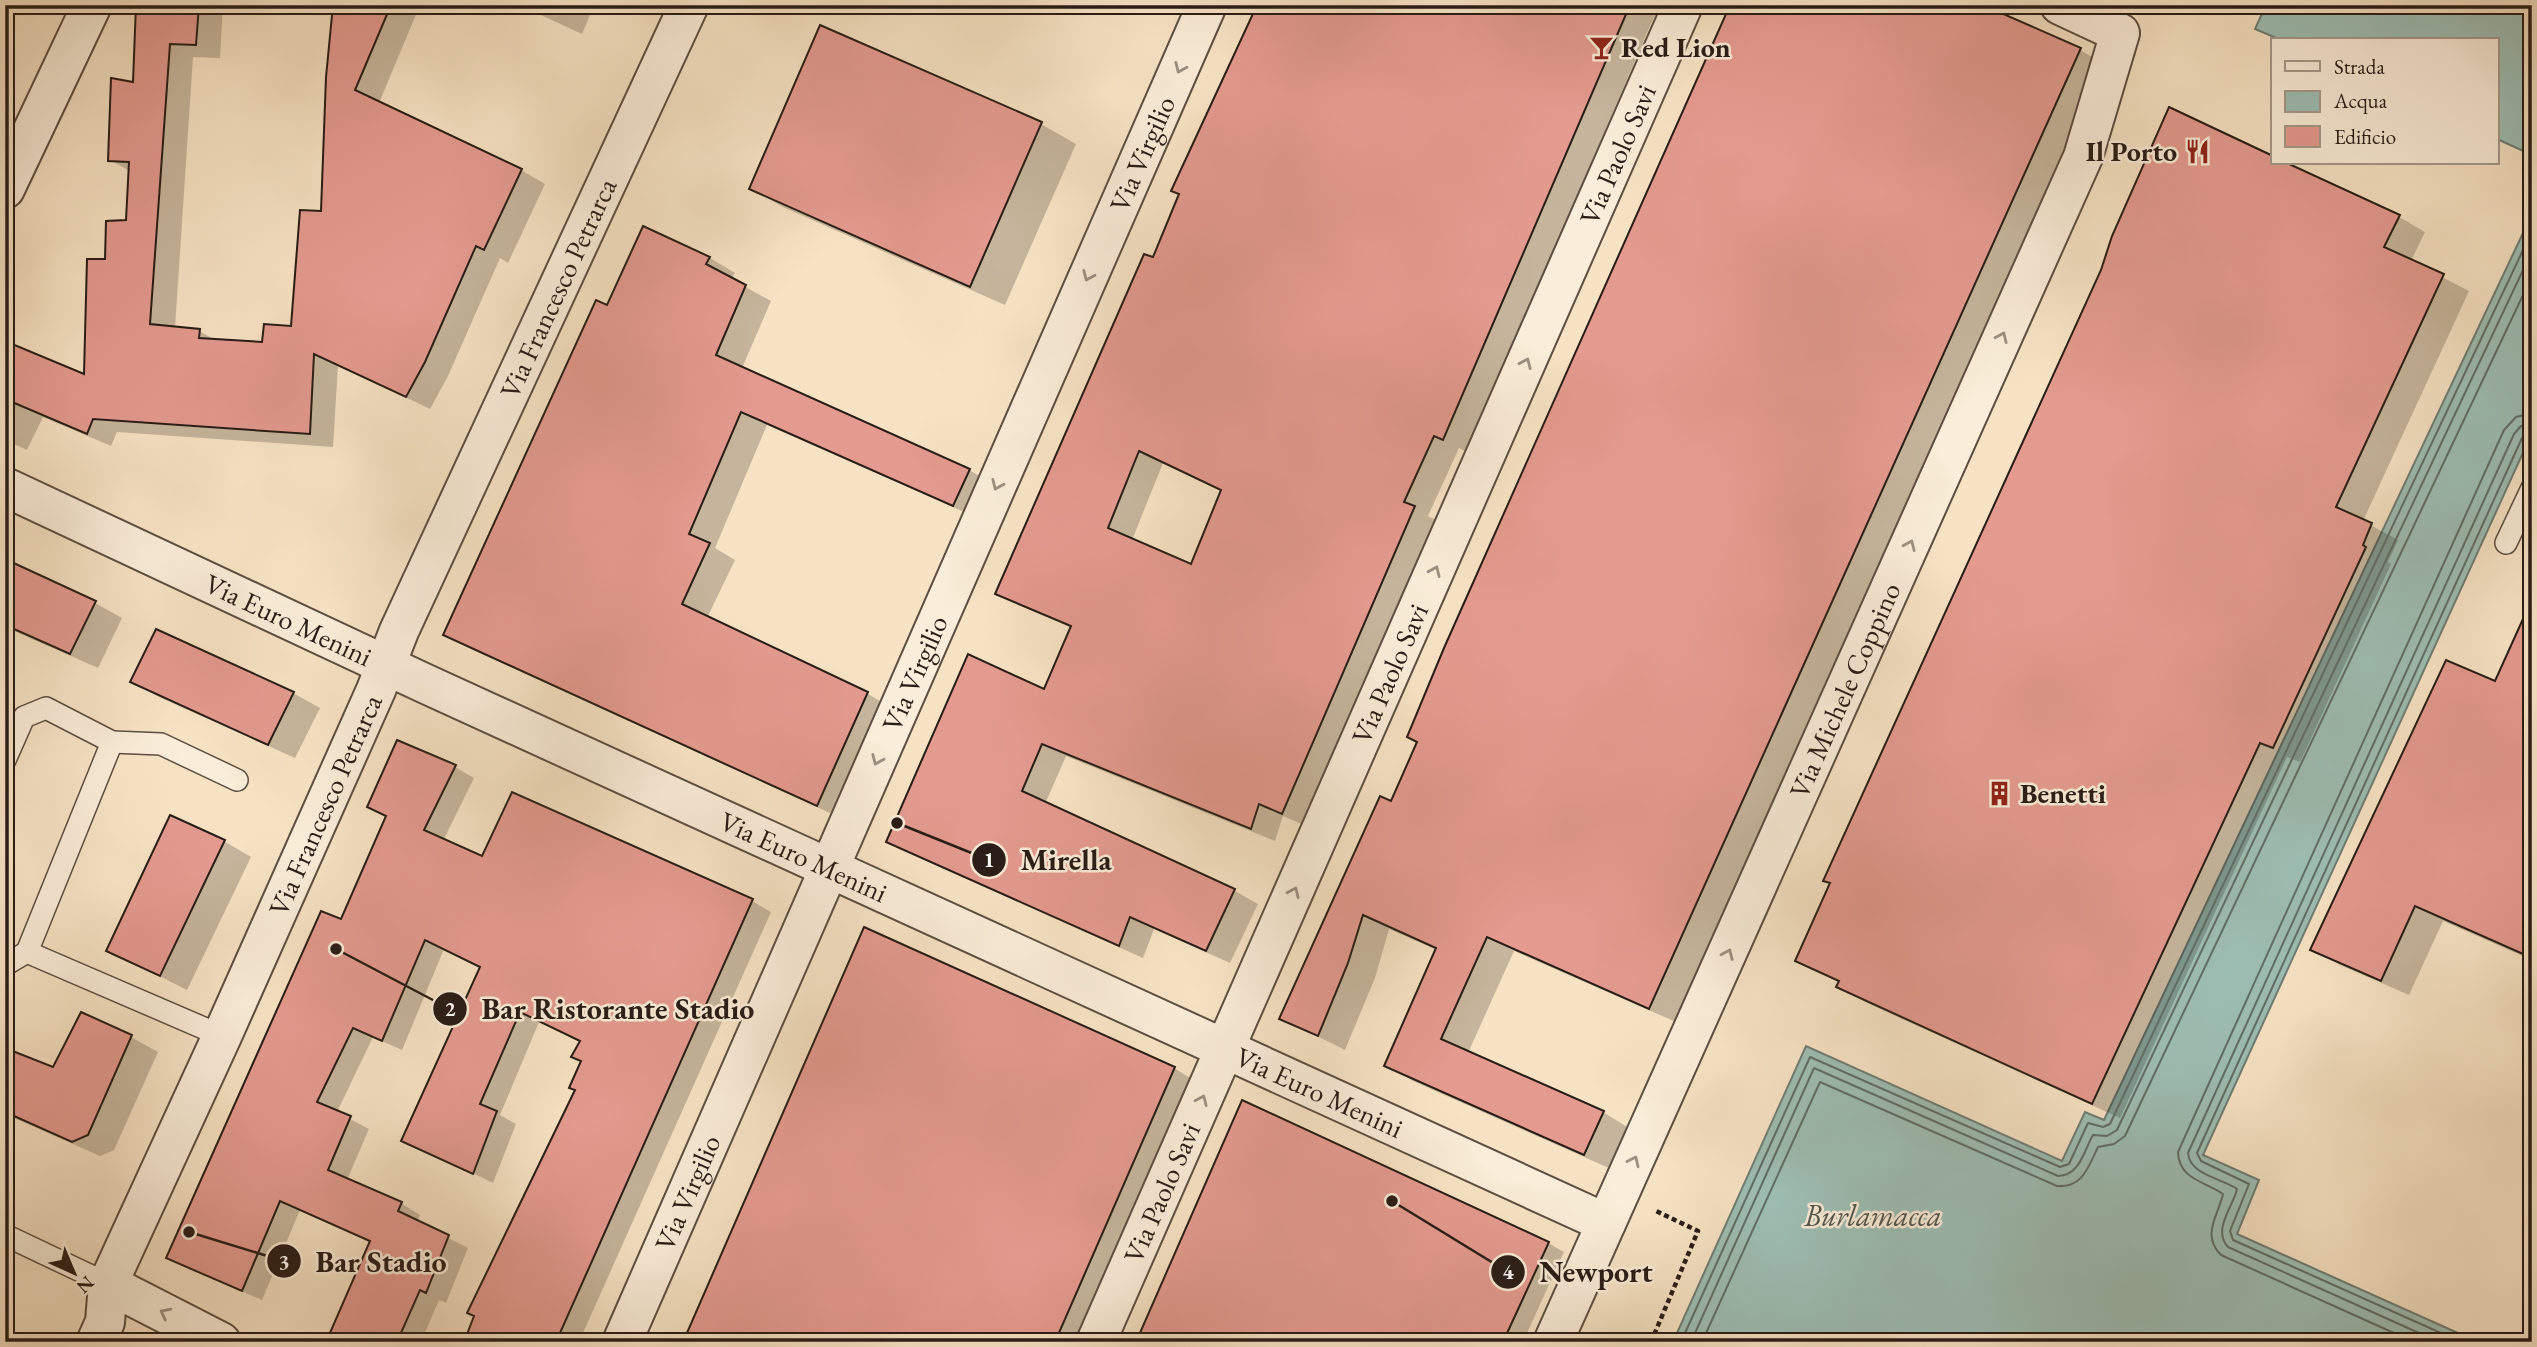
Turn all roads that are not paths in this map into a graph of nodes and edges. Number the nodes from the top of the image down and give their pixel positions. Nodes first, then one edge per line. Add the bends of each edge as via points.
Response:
1 (92, 5) edge
2 (689, 5) edge
3 (1207, 5) edge
4 (1683, 5) edge
5 (2060, 5) edge
6 (5, 189) edge
7 (5, 487) edge
8 (2532, 488) edge
9 (2506, 543) dead end
10 (387, 666) junction
11 (112, 742) junction
12 (5, 760) edge
13 (237, 780) dead end
14 (831, 867) junction
15 (27, 952) junction
16 (5, 965) edge
17 (222, 1036) junction
18 (1225, 1049) junction
19 (1606, 1223) junction
20 (5, 1235) edge
21 (108, 1284) junction
22 (96, 1342) edge
23 (221, 1342) edge
24 (622, 1342) edge
25 (1096, 1342) edge
26 (1553, 1342) edge

1 - 6 street
2 - 10 street, Via Francesco Petrarca via 399,631
3 -> 14 street, Via Virgilio
18 -> 4 street, Via Paolo Savi
19 -> 5 street, Via Michele Coppino via 2082,157 2120,33
7 - 10 street, Via Euro Menini
8 - 9 lane
10 - 14 street, Via Euro Menini
10 - 17 street, Via Francesco Petrarca
11 - 12 lane via 46,708 24,717
11 - 13 lane via 161,744
11 - 15 lane
14 - 18 street, Via Euro Menini
14 - 24 street, Via Virgilio
15 - 16 lane
15 - 17 lane
17 - 21 street, Via Francesco Petrarca
18 - 19 street, Via Euro Menini
25 -> 18 street, Via Paolo Savi
19 - 26 street, Via Michele Coppino
20 - 21 lane
21 - 22 street, Via Francesco Petrarca via 105,1322
23 -> 21 street

